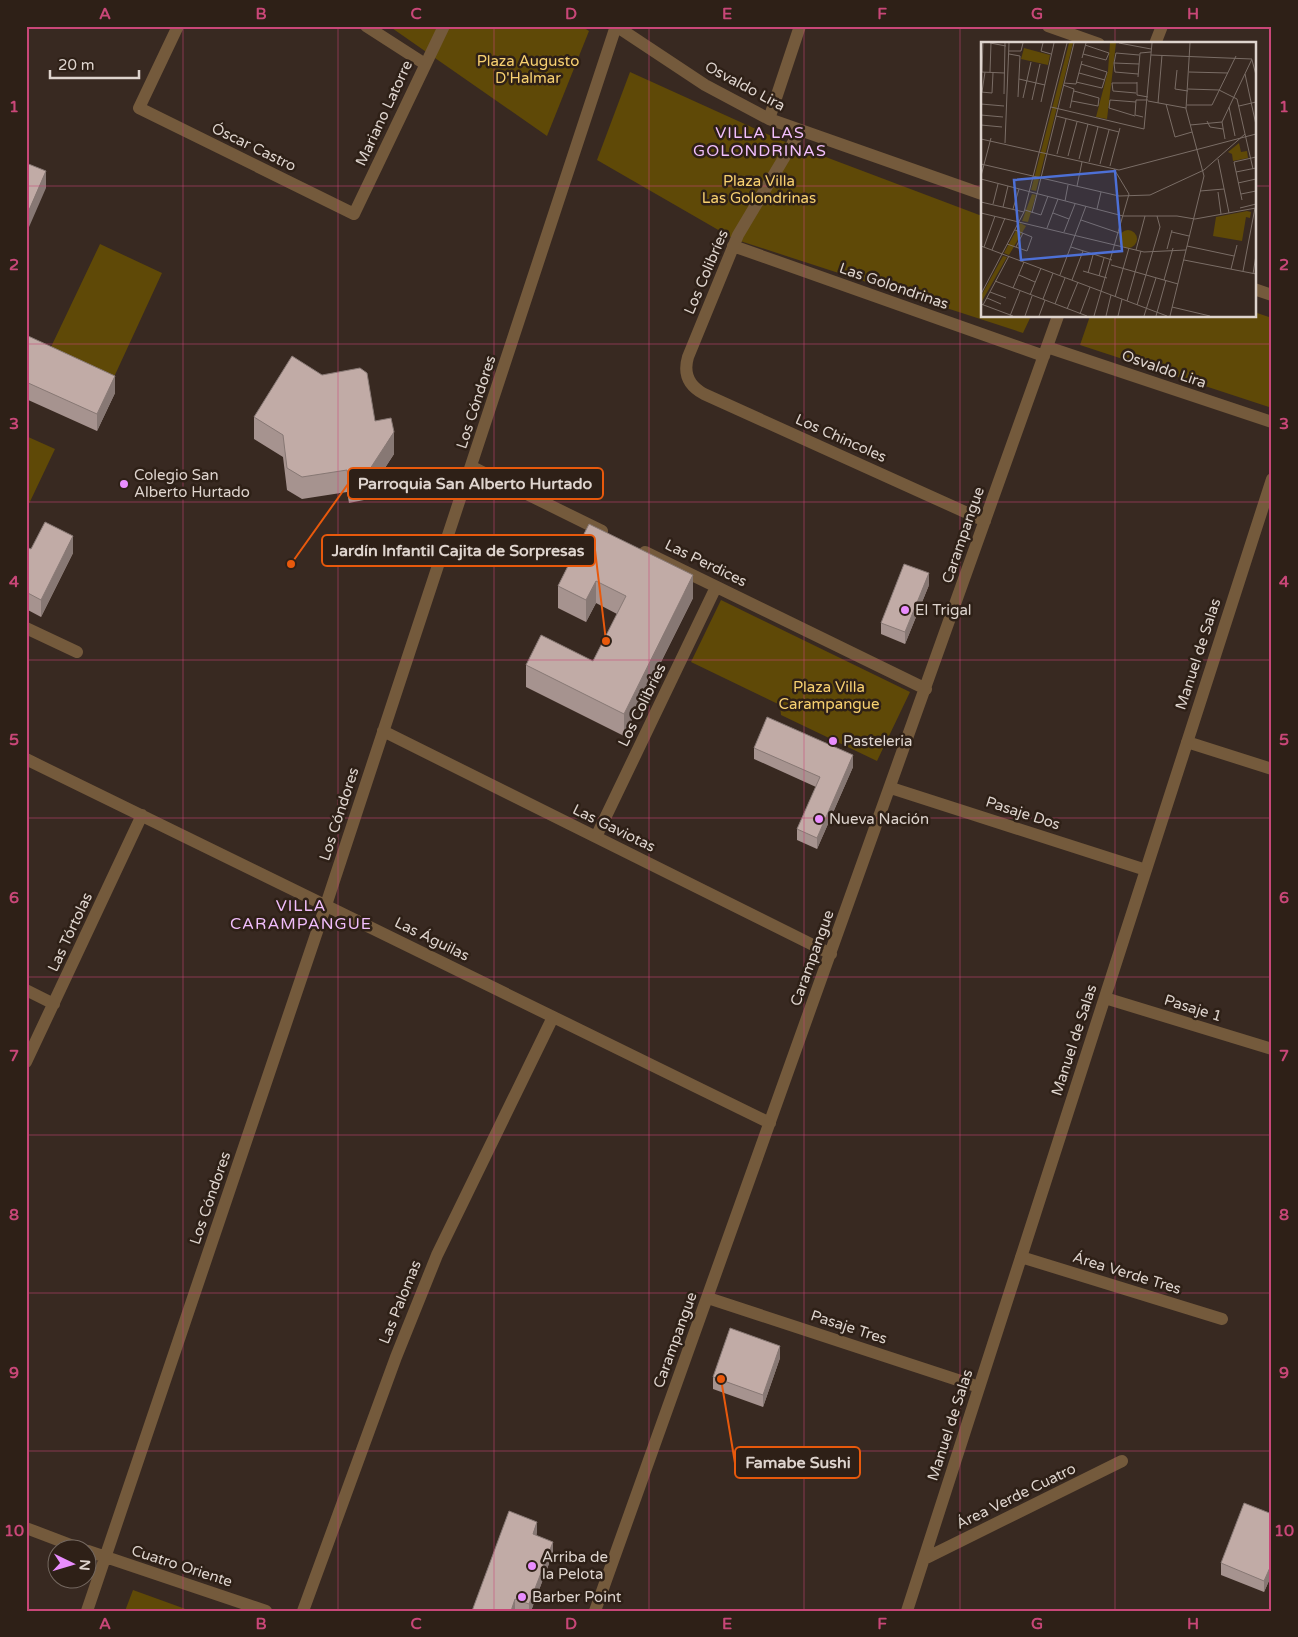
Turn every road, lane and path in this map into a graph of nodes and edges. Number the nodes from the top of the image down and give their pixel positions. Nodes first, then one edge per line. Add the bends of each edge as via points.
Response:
1 (178, 26) edge
2 (366, 26) edge
3 (444, 26) edge
4 (616, 26) edge
5 (800, 26) edge
6 (1048, 26) edge
7 (1162, 26) edge
8 (1093, 42) edge
9 (1156, 42) edge
10 (425, 64) junction
11 (769, 119) junction
12 (800, 131) junction
13 (981, 194) edge
14 (354, 214) joint
15 (733, 246) junction
16 (1256, 290) edge
17 (1272, 295) edge
18 (1057, 318) edge
19 (1045, 351) junction
20 (688, 380) joint
21 (1272, 422) edge
22 (472, 467) junction
23 (1272, 479) edge
24 (985, 521) junction
25 (612, 536) edge
26 (629, 544) edge
27 (716, 587) junction
28 (26, 628) edge
29 (77, 652) dead end
30 (926, 689) junction
31 (383, 731) junction
32 (1187, 742) junction
33 (26, 759) edge
34 (1272, 769) edge
35 (891, 788) junction
36 (142, 816) junction
37 (596, 837) junction
38 (1146, 870) junction
39 (326, 905) junction
40 (831, 954) junction
41 (26, 990) edge
42 (1105, 998) junction
43 (54, 1004) junction
44 (553, 1017) junction
45 (1272, 1049) edge
46 (26, 1062) edge
47 (770, 1123) junction
48 (1022, 1257) junction
49 (708, 1298) junction
50 (1222, 1319) dead end
51 (980, 1388) junction
52 (1122, 1461) dead end
53 (26, 1528) edge
54 (58, 1540) edge
55 (98, 1555) edge
56 (105, 1558) junction
57 (924, 1559) junction
58 (87, 1611) edge
59 (266, 1611) edge
60 (303, 1611) edge
61 (595, 1611) edge
62 (907, 1611) edge

1 - 14 street, Óscar Castro via 139,108
2 - 10 street
3 - 10 street, Mariano Latorre
4 - 11 street, Osvaldo Lira via 705,85
4 - 22 street, Los Cóndores
5 - 11 street
6 - 8 street
7 - 9 street
10 - 14 street, Mariano Latorre
11 - 12 street, Osvaldo Lira
12 - 13 street, Osvaldo Lira
12 - 15 street, Los Colibríes
15 - 19 street, Las Golondrinas
15 - 20 street, Los Colibríes via 688,358
16 - 17 street
18 - 19 street, Carampangue
19 - 21 street, Osvaldo Lira
19 - 24 street, Carampangue
20 - 24 street, Los Chincoles via 697,391
22 - 25 street
22 - 31 street, Los Cóndores
23 - 32 street, Manuel de Salas
24 - 30 street, Carampangue
26 - 27 street, Las Perdices
27 - 30 street, Las Perdices
27 - 37 street, Los Colibríes
28 - 29 street
30 - 35 street, Carampangue
31 - 37 street, Las Gaviotas
31 - 39 street, Los Cóndores
32 - 34 street
32 - 38 street, Manuel de Salas
33 - 36 street, Las Águilas
35 - 38 street, Pasaje Dos
35 - 40 street, Carampangue
36 - 39 street, Las Águilas
36 - 43 street, Las Tórtolas
37 - 40 street, Las Gaviotas
38 - 42 street, Manuel de Salas
39 - 44 street, Las Águilas
39 - 56 street, Los Cóndores
40 - 47 street, Carampangue
41 - 43 street
42 - 45 street, Pasaje 1
42 - 48 street, Manuel de Salas
43 - 46 street, Las Tórtolas
44 - 47 street, Las Águilas
44 - 60 street, Las Palomas via 437,1255
47 - 49 street, Carampangue
48 - 50 street, Área Verde Tres
48 - 51 street, Manuel de Salas
49 - 51 street, Pasaje Tres
49 - 61 street, Carampangue
51 - 57 street, Manuel de Salas
52 - 57 street, Área Verde Cuatro
53 - 54 street
55 - 56 street, Cuatro Oriente
56 - 58 street, Los Cóndores
56 - 59 street, Cuatro Oriente
57 - 62 street, Manuel de Salas

